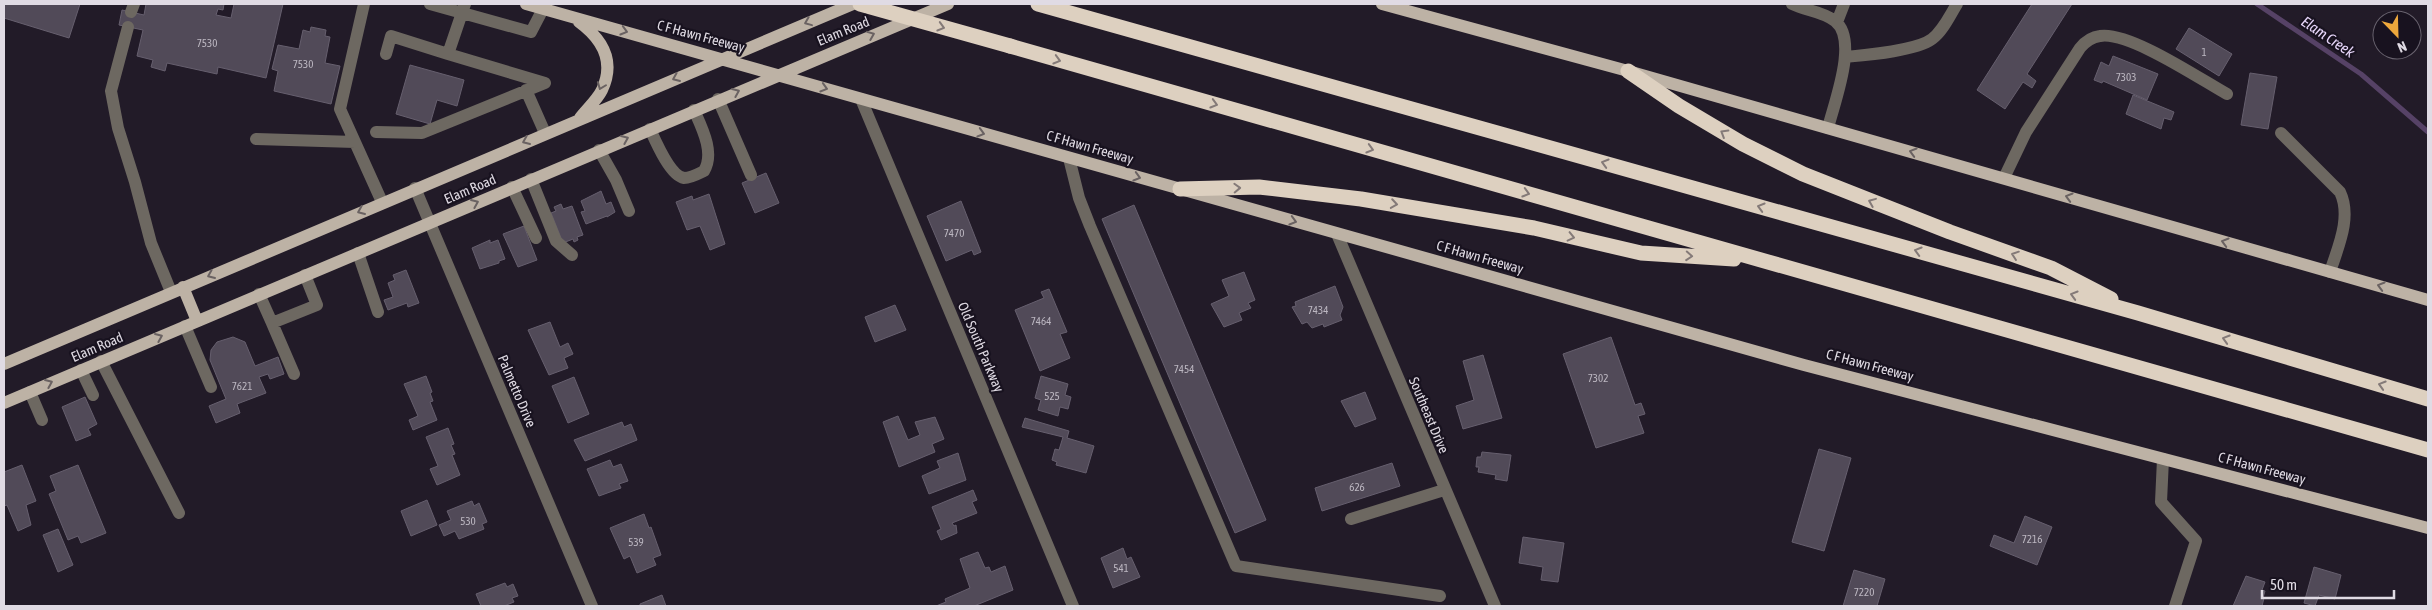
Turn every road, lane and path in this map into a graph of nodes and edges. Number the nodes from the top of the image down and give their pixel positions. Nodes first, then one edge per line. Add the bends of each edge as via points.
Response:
1 (364, 4) edge
2 (430, 4) edge
3 (526, 4) edge
4 (853, 4) edge
5 (860, 4) edge
6 (948, 4) edge
7 (1038, 4) edge
8 (1382, 4) edge
9 (1792, 4) edge
10 (1844, 4) edge
11 (1957, 4) edge
12 (463, 8) edge
13 (543, 9) junction
14 (573, 17) junction
15 (1836, 22) junction
16 (128, 27) dead end
17 (386, 54) dead end
18 (448, 54) junction
19 (721, 58) junction
20 (1845, 58) junction
21 (1628, 71) junction
22 (778, 74) junction
23 (526, 90) junction
24 (2226, 94) dead end
25 (718, 99) junction
26 (861, 99) junction
27 (694, 110) junction
28 (580, 118) junction
29 (1828, 128) junction
30 (650, 129) junction
31 (376, 132) dead end
32 (2281, 133) dead end
33 (544, 134) junction
34 (256, 140) dead end
35 (355, 142) junction
36 (599, 150) junction
37 (1070, 158) junction
38 (751, 175) dead end
39 (2004, 178) junction
40 (530, 179) junction
41 (512, 187) junction
42 (415, 188) junction
43 (1180, 190) junction
44 (382, 202) junction
45 (629, 211) dead end
46 (431, 222) junction
47 (1337, 234) junction
48 (536, 238) dead end
49 (358, 253) junction
50 (572, 254) dead end
51 (1765, 261) junction
52 (2330, 272) junction
53 (305, 275) junction
54 (183, 287) junction
55 (171, 292) junction
56 (259, 294) junction
57 (2428, 300) edge
58 (378, 312) dead end
59 (2138, 313) junction
60 (198, 321) junction
61 (272, 324) junction
62 (185, 326) junction
63 (101, 361) junction
64 (4, 364) edge
65 (81, 370) junction
66 (294, 374) dead end
67 (211, 388) dead end
68 (30, 392) junction
69 (93, 395) dead end
70 (2428, 399) edge
71 (4, 403) edge
72 (42, 420) dead end
73 (2428, 450) edge
74 (2163, 459) junction
75 (1444, 490) junction
76 (179, 513) dead end
77 (1351, 519) dead end
78 (2428, 528) edge
79 (1440, 596) dead end
80 (592, 606) edge
81 (1073, 606) edge
82 (1495, 606) edge
83 (2175, 606) edge

1 - 35 street via 340,110
2 - 12 street
3 - 13 main road, C F Hawn Freeway
4 -> 19 main road, Elam Road
5 -> 51 highway, bridge
22 -> 6 main road, Elam Road
59 -> 7 highway
8 - 21 main road
9 - 15 street via 1824,14
10 - 15 street
11 - 20 street via 1933,38 1924,43
12 - 13 street via 532,32
12 - 18 street
13 - 14 main road, C F Hawn Freeway
14 -> 19 main road, C F Hawn Freeway
14 -> 28 main road via 598,38 606,60 602,89
15 - 20 street via 1845,36
16 - 55 street via 111,91 118,128 151,243
17 - 18 street via 391,36
18 - 23 street via 544,83
19 - 22 main road, C F Hawn Freeway
19 -> 28 main road, Elam Road
20 - 29 street
21 - 29 main road
59 -> 21 highway via 2051,268 1803,174 1678,106
25 -> 22 main road, Elam Road
22 -> 26 main road, C F Hawn Freeway
23 - 31 street via 422,133
23 - 33 street
24 - 39 street via 2144,48 2109,36 2092,38 2080,48 2026,132
25 - 27 main road, Elam Road
25 - 38 street
26 -> 37 main road, C F Hawn Freeway
26 - 81 street, Old South Parkway
27 - 30 main road, Elam Road
27 - 30 street via 709,157 704,171 684,178 677,175
28 - 33 main road, Elam Road
39 -> 29 main road
36 -> 30 main road, Elam Road
32 - 52 street via 2342,197 2343,230
33 -> 42 main road, Elam Road
34 - 35 street
35 - 44 street
36 - 40 main road, Elam Road
36 - 45 street
37 -> 43 main road, C F Hawn Freeway
37 - 79 street via 1079,198 1090,226 1236,566
52 -> 39 main road
40 - 41 main road, Elam Road
40 - 50 street via 556,241
46 -> 41 main road, Elam Road
41 - 48 street
42 - 44 main road, Elam Road
42 - 46 street, Palmetto Drive
43 -> 47 main road, C F Hawn Freeway
43 -> 51 highway via 1259,187 1360,199 1534,228 1641,253
44 -> 54 main road, Elam Road
46 - 49 main road, Elam Road
46 - 80 street, Palmetto Drive
47 - 74 main road, C F Hawn Freeway via 1804,365
47 - 75 street, Southeast Drive
49 - 53 main road, Elam Road
49 - 58 street
51 - 73 highway
57 -> 52 main road
53 - 56 main road, Elam Road
53 - 61 street via 317,305
54 - 55 main road, Elam Road
54 - 60 main road
55 - 64 main road, Elam Road
56 - 60 main road, Elam Road
56 - 61 street
70 -> 59 highway
60 - 62 main road, Elam Road
61 - 66 street
63 -> 62 main road, Elam Road
62 - 67 street
63 - 65 main road, Elam Road
63 - 76 street
68 -> 65 main road, Elam Road
65 - 69 street
68 - 71 main road, Elam Road
68 - 72 street
74 - 78 main road, C F Hawn Freeway
74 - 83 street via 2161,502 2196,541
75 - 77 street
75 - 82 street, Southeast Drive

